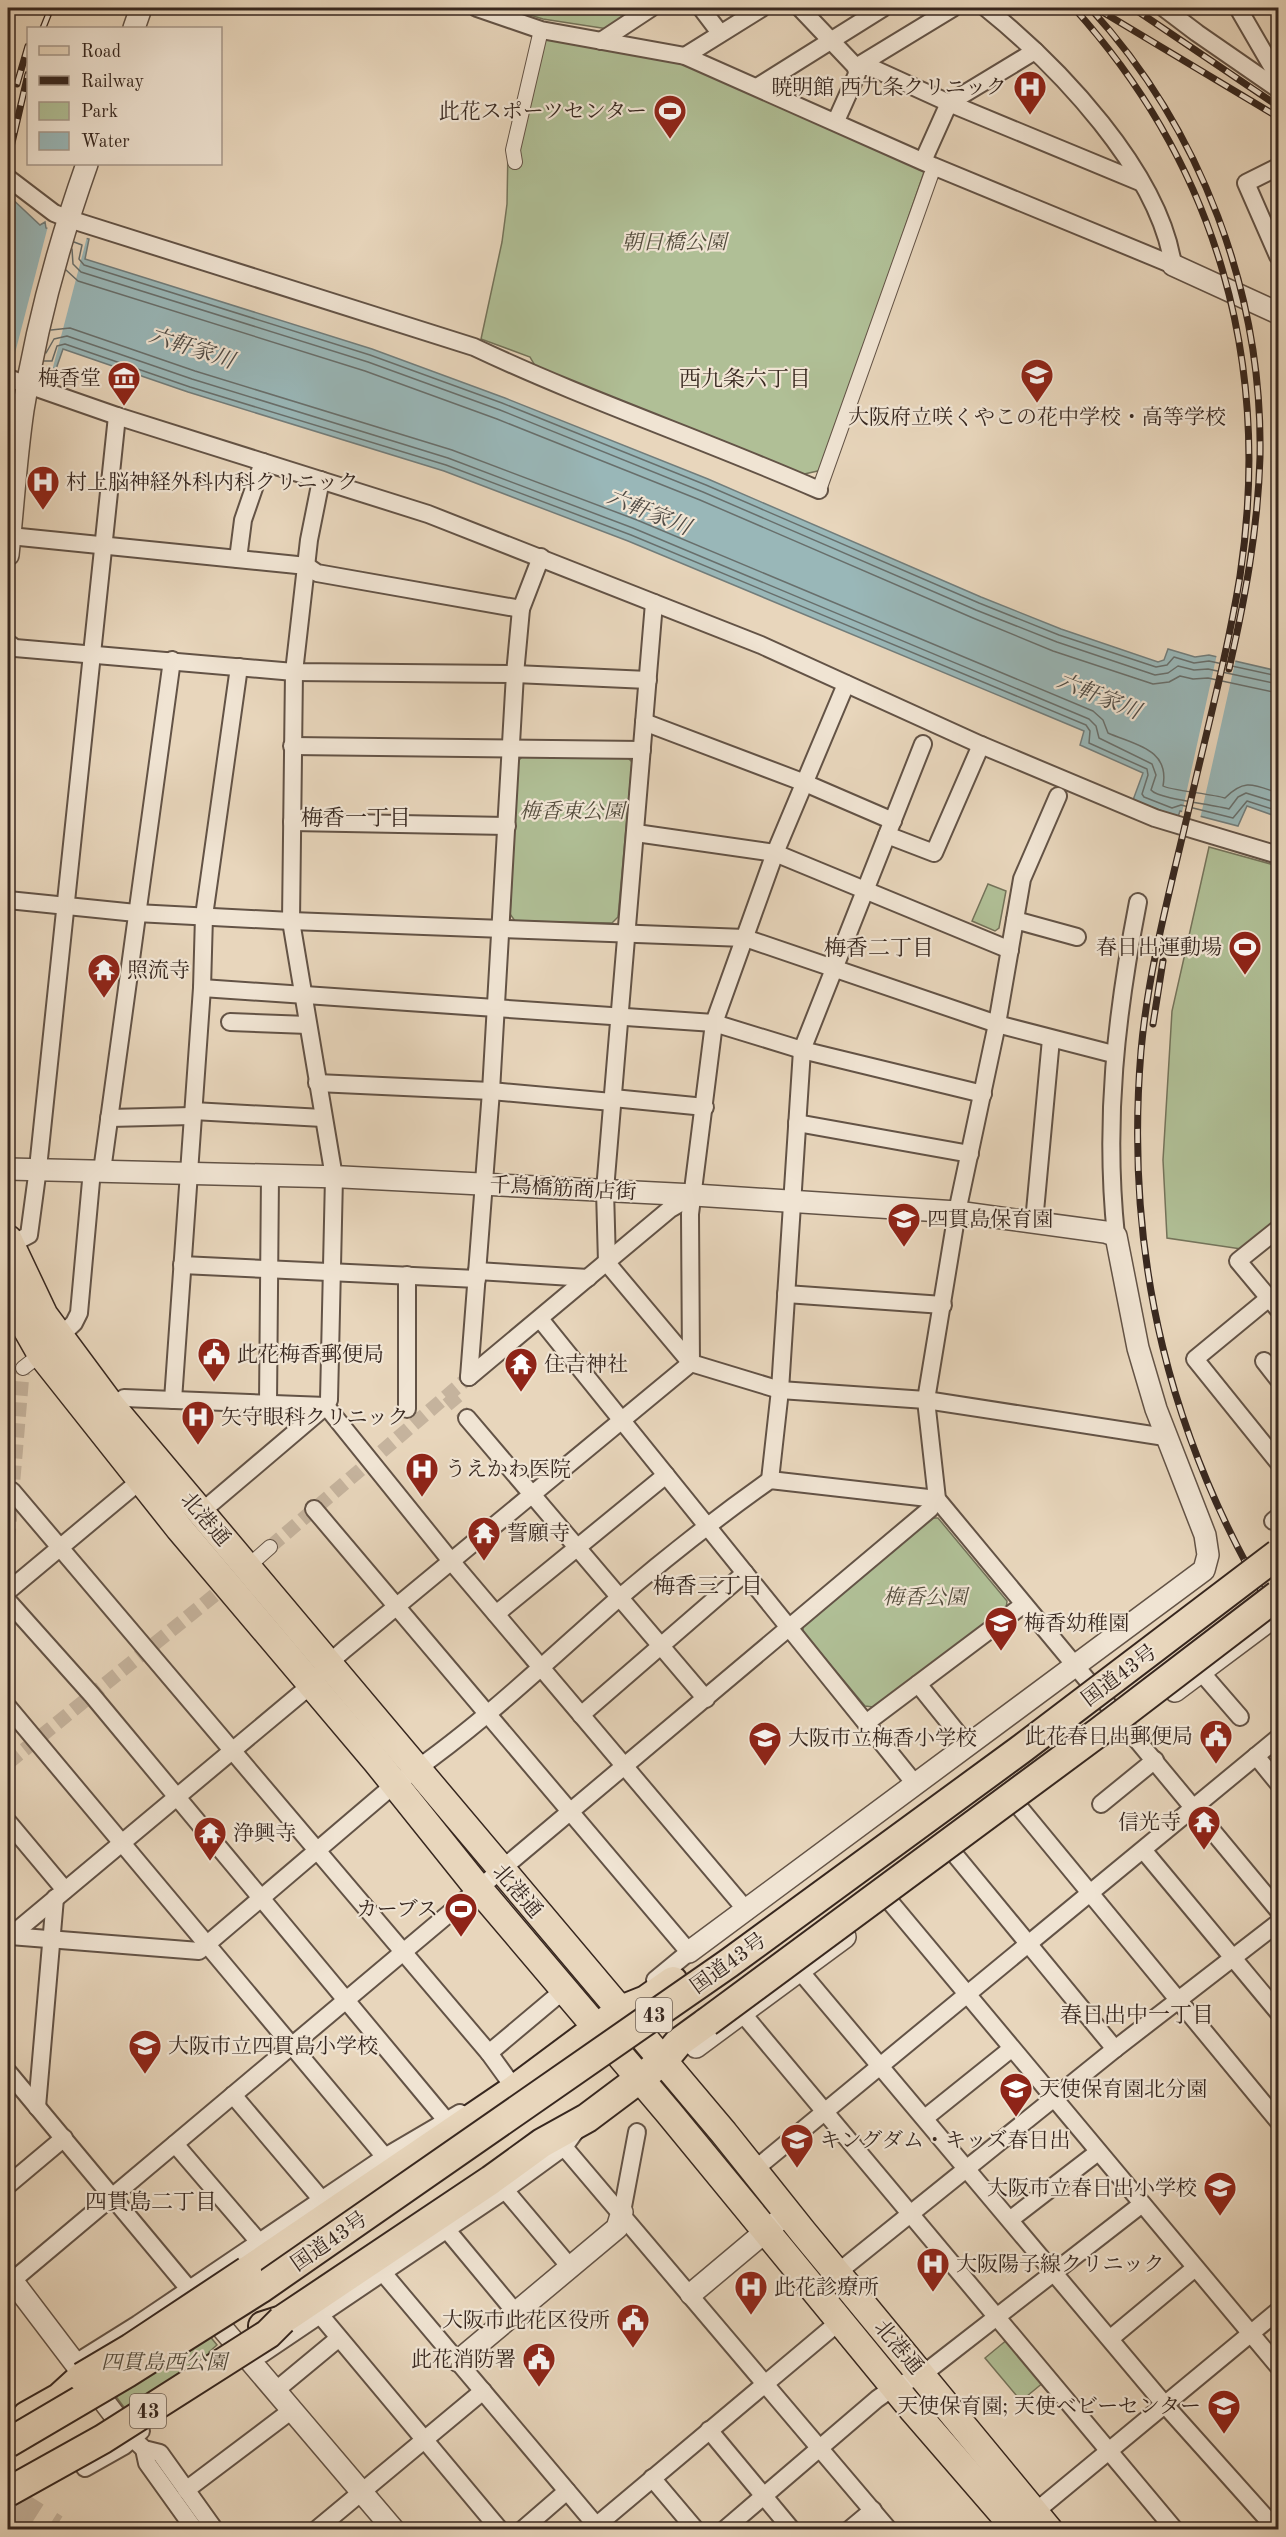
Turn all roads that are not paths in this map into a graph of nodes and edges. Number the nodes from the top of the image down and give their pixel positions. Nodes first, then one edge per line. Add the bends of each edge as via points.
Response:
1 (141, 8) edge
2 (477, 8) edge
3 (651, 8) edge
4 (702, 8) edge
5 (762, 8) edge
6 (800, 8) edge
7 (883, 8) edge
8 (952, 8) edge
9 (986, 8) edge
10 (1164, 8) edge
11 (1238, 8) edge
12 (134, 27) edge
13 (541, 30) junction
14 (720, 33) junction
15 (601, 40) junction
16 (831, 40) junction
17 (1035, 51) junction
18 (685, 56) junction
19 (856, 67) junction
20 (1278, 77) edge
21 (757, 87) junction
22 (1278, 89) edge
23 (949, 103) junction
24 (836, 121) junction
25 (515, 162) dead end
26 (87, 165) edge
27 (1278, 167) edge
28 (927, 168) junction
29 (8, 178) edge
30 (1140, 182) junction
31 (67, 225) junction
32 (1278, 256) edge
33 (1173, 265) junction
34 (1278, 313) edge
35 (29, 375) junction
36 (8, 378) edge
37 (117, 416) junction
38 (263, 462) junction
39 (321, 480) junction
40 (819, 490) joint
41 (9, 545) edge
42 (104, 545) junction
43 (542, 557) junction
44 (238, 559) junction
45 (307, 566) junction
46 (654, 603) junction
47 (521, 609) junction
48 (8, 643) edge
49 (92, 655) junction
50 (172, 660) junction
51 (239, 667) junction
52 (294, 672) junction
53 (515, 674) junction
54 (648, 680) junction
55 (846, 684) junction
56 (644, 722) junction
57 (923, 744) dead end
58 (981, 745) junction
59 (292, 746) junction
60 (512, 750) junction
61 (642, 750) junction
62 (805, 783) junction
63 (1058, 796) dead end
64 (292, 822) junction
65 (507, 826) junction
66 (890, 828) junction
67 (636, 833) junction
68 (776, 853) junction
69 (1278, 855) edge
70 (867, 890) junction
71 (8, 900) edge
72 (1138, 902) dead end
73 (64, 906) junction
74 (136, 913) junction
75 (204, 916) junction
76 (1015, 920) junction
77 (291, 921) junction
78 (500, 930) junction
79 (627, 934) junction
80 (1077, 937) dead end
81 (745, 938) junction
82 (1010, 950) junction
83 (833, 969) junction
84 (202, 988) junction
85 (304, 994) junction
86 (496, 1008) junction
87 (619, 1017) junction
88 (230, 1022) dead end
89 (714, 1023) junction
90 (997, 1024) junction
91 (308, 1025) junction
92 (1051, 1039) junction
93 (802, 1050) junction
94 (1113, 1054) junction
95 (317, 1083) junction
96 (491, 1091) junction
97 (983, 1094) junction
98 (612, 1100) junction
99 (705, 1107) junction
100 (192, 1114) junction
101 (109, 1118) junction
102 (323, 1118) junction
103 (797, 1123) junction
104 (970, 1154) junction
105 (38, 1168) junction
106 (8, 1169) edge
107 (97, 1170) junction
108 (189, 1173) junction
109 (270, 1175) junction
110 (334, 1177) junction
111 (485, 1185) junction
112 (605, 1190) junction
113 (694, 1195) junction
114 (791, 1203) junction
115 (957, 1212) junction
116 (1034, 1222) junction
117 (1278, 1229) edge
118 (1116, 1236) junction
119 (9, 1242) edge
120 (607, 1263) junction
121 (182, 1264) junction
122 (270, 1269) junction
123 (331, 1272) junction
124 (408, 1275) junction
125 (477, 1275) junction
126 (588, 1278) junction
127 (786, 1294) junction
128 (8, 1296) edge
129 (1273, 1296) edge
130 (943, 1305) junction
131 (540, 1318) junction
132 (41, 1353) junction
133 (1264, 1361) dead end
134 (691, 1363) junction
135 (1278, 1379) edge
136 (780, 1390) junction
137 (173, 1400) junction
138 (926, 1400) junction
139 (268, 1404) junction
140 (326, 1406) junction
141 (113, 1408) junction
142 (407, 1408) dead end
143 (467, 1418) tunnel mouth
144 (622, 1420) junction
145 (1165, 1437) junction
146 (1278, 1462) edge
147 (666, 1475) junction
148 (141, 1480) junction
149 (770, 1480) junction
150 (12, 1491) dead end
151 (532, 1494) junction
152 (937, 1499) junction
153 (314, 1509) dead end
154 (200, 1513) junction
155 (1276, 1524) edge
156 (706, 1525) junction
157 (60, 1546) junction
158 (270, 1547) tunnel mouth
159 (576, 1547) junction
160 (1278, 1554) edge
161 (451, 1561) junction
162 (247, 1567) junction
163 (745, 1573) junction
164 (1278, 1576) edge
165 (227, 1585) junction
166 (8, 1591) edge
167 (1278, 1596) edge
168 (619, 1599) junction
169 (8, 1601) edge
170 (1023, 1605) junction
171 (1159, 1605) junction
172 (396, 1607) junction
173 (496, 1614) junction
174 (1278, 1614) edge
175 (789, 1627) junction
176 (660, 1646) junction
177 (329, 1663) junction
178 (1075, 1666) junction
179 (542, 1668) junction
180 (1205, 1669) junction
181 (918, 1684) junction
182 (311, 1685) junction
183 (706, 1699) junction
184 (8, 1707) edge
185 (487, 1713) junction
186 (582, 1715) junction
187 (1240, 1717) dead end
188 (866, 1723) junction
189 (1128, 1727) junction
190 (1278, 1738) edge
191 (968, 1746) junction
192 (232, 1750) junction
193 (1256, 1756) junction
194 (1155, 1760) junction
195 (624, 1766) junction
196 (418, 1769) junction
197 (1278, 1783) edge
198 (395, 1784) junction
199 (916, 1785) junction
200 (176, 1798) junction
201 (1101, 1804) dead end
202 (1020, 1808) junction
203 (1195, 1808) junction
204 (569, 1813) junction
205 (8, 1822) edge
206 (121, 1844) junction
207 (316, 1851) junction
208 (1144, 1851) junction
209 (956, 1856) junction
210 (500, 1870) junction
211 (478, 1888) junction
212 (1090, 1893) junction
213 (60, 1894) junction
214 (260, 1898) junction
215 (891, 1903) junction
216 (1278, 1910) edge
217 (747, 1911) junction
218 (1278, 1923) edge
219 (9, 1937) edge
220 (52, 1940) junction
221 (1028, 1943) junction
222 (206, 1944) junction
223 (402, 1952) junction
224 (689, 1952) junction
225 (1233, 1958) junction
226 (800, 1971) junction
227 (564, 1990) junction
228 (966, 1995) junction
229 (345, 2000) junction
230 (1179, 2001) junction
231 (621, 2010) junction
232 (1278, 2012) edge
233 (743, 2014) junction
234 (596, 2029) junction
235 (291, 2046) junction
236 (1011, 2049) junction
237 (1115, 2049) junction
238 (489, 2053) junction
239 (663, 2061) junction
240 (881, 2065) junction
241 (8, 2072) edge
242 (638, 2078) junction
243 (515, 2089) junction
244 (233, 2094) junction
245 (1054, 2099) junction
246 (37, 2107) junction
247 (824, 2110) junction
248 (1275, 2110) edge
249 (587, 2118) junction
250 (925, 2118) junction
251 (446, 2119) junction
252 (637, 2132) dead end
253 (63, 2138) junction
254 (175, 2144) junction
255 (564, 2147) junction
256 (1098, 2152) junction
257 (385, 2157) junction
258 (967, 2169) junction
259 (754, 2170) junction
260 (8, 2185) edge
261 (498, 2185) junction
262 (113, 2197) junction
263 (322, 2200) junction
264 (1142, 2204) junction
265 (622, 2212) junction
266 (788, 2214) junction
267 (910, 2214) junction
268 (1011, 2219) junction
269 (447, 2230) junction
270 (766, 2231) junction
271 (258, 2242) junction
272 (570, 2267) junction
273 (1195, 2268) junction
274 (1055, 2272) junction
275 (837, 2273) junction
276 (384, 2274) junction
277 (10, 2278) edge
278 (189, 2289) junction
279 (691, 2294) junction
280 (1278, 2311) edge
281 (516, 2313) junction
282 (321, 2316) junction
283 (996, 2318) junction
284 (282, 2320) junction
285 (840, 2321) junction
286 (1251, 2333) junction
287 (339, 2338) junction
288 (1111, 2338) junction
289 (250, 2361) junction
290 (458, 2361) junction
291 (1278, 2366) edge
292 (78, 2370) junction
293 (922, 2374) junction
294 (765, 2382) junction
295 (894, 2386) junction
296 (276, 2391) junction
297 (483, 2391) junction
298 (1165, 2405) junction
299 (292, 2410) junction
300 (8, 2414) edge
301 (8, 2428) edge
302 (709, 2430) junction
303 (424, 2438) junction
304 (8, 2443) edge
305 (137, 2443) junction
306 (820, 2447) junction
307 (1109, 2453) junction
308 (8, 2462) edge
309 (85, 2468) dead end
310 (8, 2472) edge
311 (652, 2478) junction
312 (186, 2490) junction
313 (361, 2491) junction
314 (567, 2491) junction
315 (8, 2492) edge
316 (764, 2495) junction
317 (873, 2510) junction
318 (1271, 2523) edge
319 (1026, 2526) edge
320 (598, 2528) edge
321 (195, 2529) edge
322 (215, 2529) edge
323 (316, 2529) edge
324 (394, 2529) edge
325 (500, 2529) edge
326 (522, 2529) edge
327 (696, 2529) edge
328 (724, 2529) edge
329 (792, 2529) edge
330 (849, 2529) edge
331 (889, 2529) edge
332 (1175, 2529) edge

1 - 12 street
2 - 13 street
3 - 15 street
4 - 14 street
5 - 14 street
6 - 16 street
7 - 16 street
8 - 19 street
9 - 17 street
10 - 22 street
11 - 20 street
13 - 15 street
13 - 25 street via 513,150
14 - 18 street
15 - 18 street
16 - 19 street
16 - 21 street
17 - 23 street
17 - 30 street via 1062,75 1108,132
18 - 21 street
19 - 23 street via 870,67
19 - 24 street via 857,74
21 - 24 street
23 - 28 street
23 - 30 street
24 - 28 street
26 - 31 street
27 - 32 street via 1246,183
28 - 33 street
28 - 40 street
29 - 31 street
30 - 33 street via 1169,242
31 - 35 street
31 - 40 street via 474,346 521,369
33 - 34 street
35 - 36 street
35 - 37 street
35 - 41 street
37 - 38 street
37 - 42 street
38 - 39 street
38 - 44 street via 243,520
39 - 43 street via 428,514
39 - 45 street
41 - 42 street
42 - 44 street
42 - 49 street
43 - 46 street
43 - 47 street
44 - 45 street
45 - 47 street via 317,573
45 - 52 street
46 - 54 street
46 - 55 street
47 - 53 street
48 - 49 street via 15,648
49 - 50 street
49 - 73 street
50 - 51 street
50 - 74 street
51 - 52 street
51 - 75 street
52 - 53 street
52 - 59 street
53 - 54 street
53 - 60 street
54 - 56 street
55 - 58 street
55 - 62 street
56 - 61 street
56 - 62 street
57 - 66 street
58 - 66 street via 934,853
58 - 69 street via 1155,818
59 - 60 street
59 - 64 street
60 - 61 street
60 - 65 street
61 - 67 street
62 - 66 street
62 - 68 street
63 - 76 street via 1022,879
64 - 65 street
64 - 77 street
65 - 78 street
66 - 70 street
67 - 68 street
67 - 79 street
68 - 70 street
68 - 81 street
70 - 82 street
70 - 83 street
71 - 73 street
72 - 94 street
73 - 74 street
73 - 105 street
74 - 75 street
74 - 101 street
75 - 77 street
75 - 84 street
76 - 80 street
76 - 82 street
77 - 78 street
77 - 85 street
78 - 79 street
78 - 86 street
79 - 81 street
79 - 87 street
81 - 83 street
81 - 89 street
82 - 90 street
83 - 90 street
83 - 93 street
84 - 85 street
84 - 100 street
85 - 86 street
85 - 91 street
86 - 87 street
86 - 96 street
87 - 89 street
87 - 98 street
88 - 91 street
89 - 93 street
89 - 99 street
90 - 92 street
90 - 97 street
91 - 95 street
92 - 94 street
92 - 116 street
93 - 97 street
93 - 103 street
94 - 118 street via 1111,1141
95 - 96 street
95 - 102 street
96 - 98 street
96 - 111 street
97 - 104 street
98 - 99 street
98 - 112 street
99 - 113 street
100 - 101 street
100 - 102 street
100 - 108 street
101 - 107 street
102 - 110 street
103 - 104 street
103 - 114 street
104 - 115 street
105 - 106 street, 千鳥橋筋商店街
105 - 107 street, 千鳥橋筋商店街
105 - 119 street via 29,1235
107 - 108 street, 千鳥橋筋商店街
107 - 132 street via 79,1313 74,1323
108 - 109 street, 千鳥橋筋商店街
108 - 121 street
109 - 110 street, 千鳥橋筋商店街
109 - 122 street
110 - 111 street, 千鳥橋筋商店街
110 - 123 street
111 - 112 street, 千鳥橋筋商店街
111 - 125 street
112 - 113 street, 千鳥橋筋商店街
112 - 120 street
113 - 114 street, 千鳥橋筋商店街
113 - 120 street via 670,1209
113 - 134 street via 690,1214
114 - 115 street, 千鳥橋筋商店街
114 - 127 street
115 - 116 street, 千鳥橋筋商店街
115 - 130 street
116 - 118 street, 千鳥橋筋商店街
117 - 129 street via 1238,1261
118 - 145 street via 1138,1348
119 - 132 main road, 北港通 via 44,1316
120 - 126 street
120 - 134 street
121 - 122 street
121 - 137 street
122 - 123 street
122 - 139 street
123 - 124 street
123 - 140 street
124 - 125 street
124 - 142 street
125 - 126 street
125 - 131 street via 469,1377
126 - 131 street
127 - 130 street
127 - 136 street
128 - 132 main road, 北港通
129 - 146 street via 1195,1359
130 - 138 street
131 - 144 street
132 - 141 main road, 北港通
132 - 148 main road, 北港通
133 - 135 street
134 - 136 street
134 - 144 street
136 - 138 street
136 - 149 street
137 - 139 street
137 - 141 street via 124,1398
138 - 145 street
138 - 152 street
139 - 140 street
140 - 154 street
140 - 161 street
141 - 154 main road, 北港通
143 - 151 street
144 - 147 street
144 - 151 street
145 - 171 street via 1203,1527 1208,1556 1200,1575
147 - 156 street
147 - 159 street
148 - 157 street
148 - 165 main road, 北港通
149 - 152 street
149 - 156 street
150 - 157 street
151 - 159 street
151 - 161 street
152 - 170 street
152 - 175 street
153 - 172 street
154 - 162 main road, 北港通
155 - 231 highway via 673,1981 646,2000
156 - 163 street
156 - 168 street
157 - 166 street
157 - 192 street
158 - 162 street
159 - 168 street
159 - 173 street
160 - 304 highway, 国道43号 / 43, bridge via 729,1963 260,2289
161 - 172 street
161 - 173 street
162 - 165 street
162 - 177 main road, 北港通
163 - 175 street
163 - 176 street
164 - 308 highway, 国道43号 / 43 via 741,1977 270,2304 84,2421
165 - 182 main road, 北港通
167 - 239 highway, 43, bridge via 678,2043
168 - 176 street
168 - 179 street
169 - 200 street
170 - 178 street
170 - 181 street
171 - 178 street
171 - 180 street
172 - 177 street
172 - 185 street
173 - 179 street
174 - 180 street
175 - 183 street
175 - 188 street
176 - 183 street
176 - 186 street
177 - 182 street
177 - 196 main road, 北港通
178 - 189 street
178 - 191 street
179 - 185 street
179 - 186 street
180 - 187 street
180 - 189 street
181 - 188 street
181 - 191 street
182 - 192 street
182 - 198 main road, 北港通
183 - 195 street
184 - 206 street
185 - 196 street
185 - 204 street
186 - 195 street
188 - 199 street
189 - 194 street
189 - 202 street
190 - 193 street
191 - 199 street
192 - 200 street
192 - 207 street
193 - 197 street
193 - 203 street
194 - 201 street
194 - 203 street
195 - 204 street
195 - 217 street
196 - 198 street
196 - 210 main road, 北港通
198 - 207 street
198 - 211 main road, 北港通
199 - 217 street
200 - 206 street
200 - 214 street
202 - 209 street
202 - 212 street
203 - 208 street
203 - 216 street
204 - 210 street
204 - 224 street
205 - 213 street
206 - 213 street
206 - 222 street
207 - 214 street
207 - 223 street
208 - 212 street
208 - 225 street
209 - 215 street
209 - 221 street
210 - 211 street
210 - 231 main road, 北港通
211 - 223 street
211 - 227 main road, 北港通
212 - 221 street
212 - 230 street
213 - 219 street
213 - 220 street
214 - 222 street
214 - 229 street
215 - 226 street
215 - 228 street
217 - 224 street
218 - 225 street
219 - 220 street
220 - 222 street via 199,1951
220 - 246 street
221 - 228 street
221 - 237 street
222 - 235 street
223 - 229 street
223 - 238 street
224 - 231 street
225 - 230 street
225 - 232 street
226 - 233 street
226 - 240 street
227 - 234 main road, 北港通
227 - 238 street
228 - 236 street
228 - 240 street
229 - 235 street
229 - 251 street
230 - 237 street
230 - 248 street
231 - 234 highway, 43
231 - 239 main road, 北港通
233 - 239 street via 686,2054
233 - 247 street
234 - 242 main road, 北港通
234 - 243 highway, 43
235 - 244 street
235 - 257 street
236 - 245 street
236 - 250 street
237 - 245 street
238 - 243 street
239 - 242 highway, 43
239 - 259 main road, 北港通
240 - 247 street
240 - 250 street
241 - 246 street
242 - 249 highway, 43
242 - 270 main road, 北港通
243 - 251 street
243 - 292 highway, 43, bridge via 131,2348
244 - 254 street
244 - 263 street
245 - 256 street
245 - 258 street
246 - 253 street
247 - 259 street
247 - 267 street
249 - 255 street
249 - 261 highway, 43 via 542,2143
250 - 258 street
251 - 257 street
252 - 265 street
253 - 260 street
253 - 262 street
254 - 262 street
254 - 271 street
255 - 261 street
255 - 265 street
256 - 264 street
256 - 268 street
257 - 263 street
258 - 267 street
258 - 268 street
259 - 266 main road, 北港通
261 - 269 street
261 - 272 street
261 - 284 highway, 43
262 - 277 street
262 - 278 street
263 - 271 street
264 - 273 street
264 - 274 street
265 - 272 street via 617,2228
265 - 279 street
266 - 270 street
266 - 275 main road, 北港通
267 - 275 street
267 - 283 street
268 - 274 street
269 - 276 street
269 - 281 street
270 - 279 street
270 - 285 main road, 北港通
271 - 278 street
272 - 281 street
273 - 286 street
273 - 288 street
274 - 283 street
274 - 288 street
275 - 293 main road, 北港通
276 - 282 street
276 - 290 street
277 - 292 street
278 - 289 street
278 - 292 street
279 - 294 street
280 - 286 street
281 - 290 street
282 - 287 street
282 - 289 street
283 - 293 street
283 - 307 street
284 - 310 highway, 43 via 263,2326 93,2431
284 - 315 highway, 43, bridge via 268,2334 149,2411
285 - 294 street
285 - 295 main road, 北港通
286 - 291 street
286 - 298 street
287 - 296 street
287 - 303 street
288 - 298 street
289 - 296 street
289 - 305 street
290 - 297 street
292 - 300 highway, 43
292 - 301 highway via 58,2398
292 - 305 street
293 - 295 street
293 - 319 main road, 北港通
294 - 302 street
294 - 306 street
295 - 306 street
295 - 319 main road, 北港通
296 - 299 street
297 - 303 street
297 - 314 street
298 - 307 street
298 - 318 street
299 - 312 street
299 - 313 street
302 - 311 street
302 - 316 street
303 - 313 street
303 - 325 street
305 - 309 street
305 - 312 street via 160,2453
305 - 321 street
306 - 316 street
306 - 317 street
307 - 319 street
307 - 332 street
311 - 320 street
311 - 327 street
312 - 322 street
313 - 323 street
313 - 324 street
314 - 320 street
314 - 326 street
316 - 328 street
316 - 329 street
317 - 330 street
317 - 331 street

